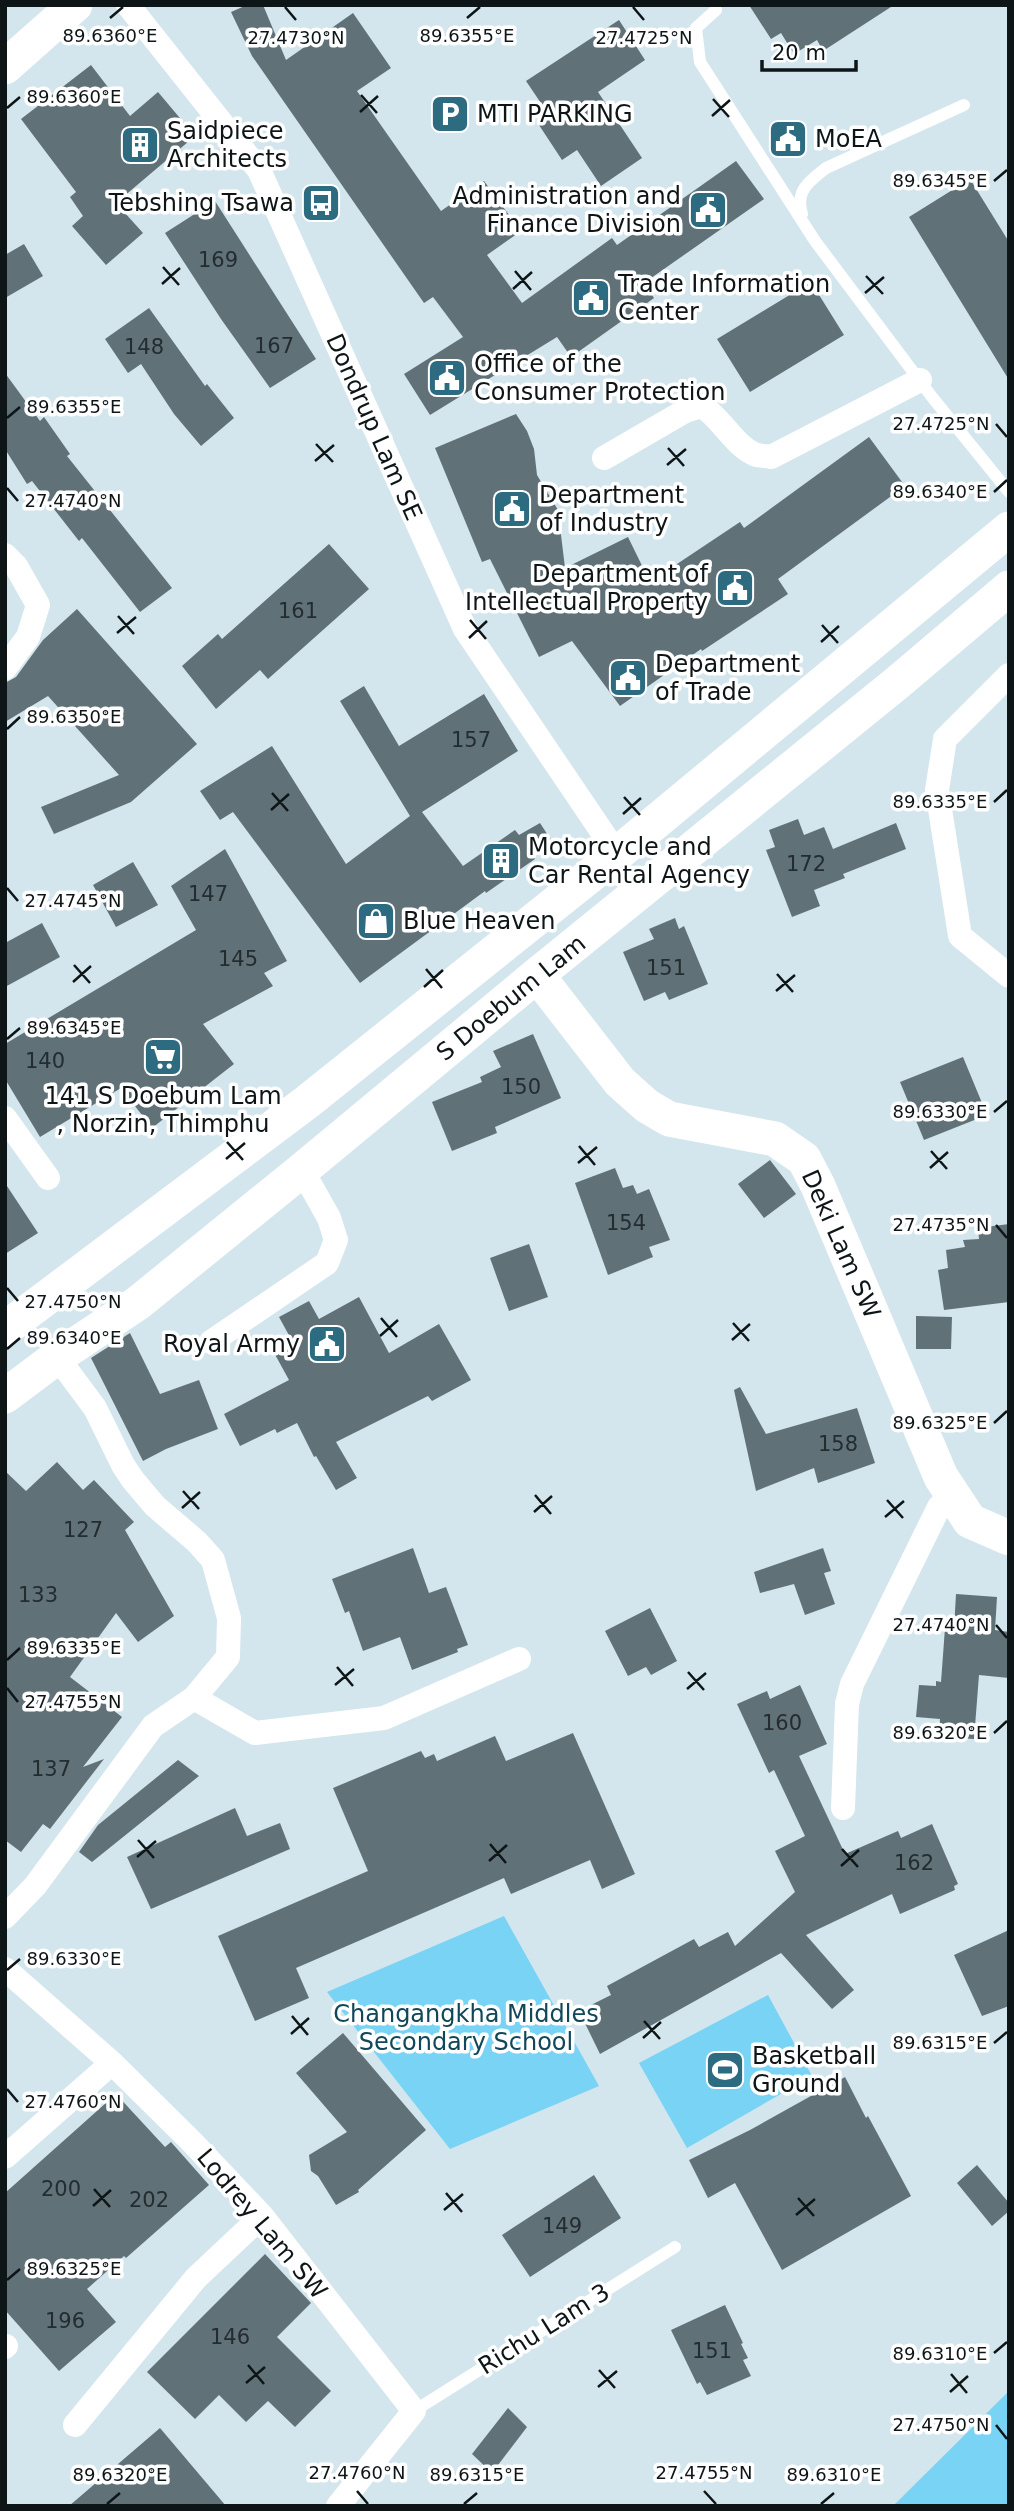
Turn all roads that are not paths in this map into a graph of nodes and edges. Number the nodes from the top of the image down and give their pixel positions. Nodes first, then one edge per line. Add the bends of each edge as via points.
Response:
1 (75, 5) edge
2 (128, 5) edge
3 (716, 10) dead end
4 (5, 67) edge
5 (964, 105) dead end
6 (804, 221) junction
7 (920, 380) junction
8 (604, 458) dead end
9 (1009, 492) edge
10 (1009, 529) edge
11 (5, 555) edge
12 (1009, 589) edge
13 (5, 668) edge
14 (1009, 675) edge
15 (617, 854) junction
16 (537, 975) junction
17 (1008, 975) edge
18 (5, 1118) edge
19 (302, 1170) junction
20 (48, 1178) dead end
21 (5, 1329) edge
22 (211, 1342) dead end
23 (57, 1357) junction
24 (5, 1396) edge
25 (951, 1495) junction
26 (1009, 1538) edge
27 (519, 1659) dead end
28 (194, 1698) junction
29 (843, 1808) dead end
30 (5, 1917) edge
31 (5, 1969) edge
32 (112, 2063) junction
33 (5, 2158) edge
34 (262, 2216) junction
35 (675, 2247) dead end
36 (414, 2411) junction
37 (75, 2425) dead end
38 (338, 2506) edge

1 - 4 main road
2 - 15 street, Dondrup Lam SE via 259,170 465,629
3 - 6 lane via 695,28 700,62
5 - 6 lane via 826,168 801,192
6 - 7 lane
7 - 8 street via 771,457 755,455 702,406 685,411
7 - 9 lane
10 - 15 main road, S Doebum Lam
11 - 13 street via 38,605 27,637
12 - 16 main road, S Doebum Lam
14 - 17 street via 945,739 937,790 960,936
15 - 21 main road, S Doebum Lam via 307,1102
16 - 19 main road, S Doebum Lam
16 - 25 main road, Deki Lam SW via 620,1082 647,1106 669,1119 775,1139 803,1159
18 - 20 street
19 - 22 street via 336,1240 327,1263
19 - 23 main road, S Doebum Lam via 138,1303
23 - 24 main road, S Doebum Lam
23 - 28 street via 95,1408 133,1480 213,1559 229,1618 228,1657
25 - 26 main road, Deki Lam SW via 970,1521
25 - 29 street via 939,1507 852,1684 847,1704
27 - 28 street via 384,1718 255,1733
28 - 30 street via 153,1726 35,1886
31 - 32 street, Lodrey Lam SW
32 - 33 street
32 - 34 street, Lodrey Lam SW
34 - 36 street, Lodrey Lam SW
34 - 37 street via 196,2278
35 - 36 lane, Richu Lam 3
36 - 38 street

